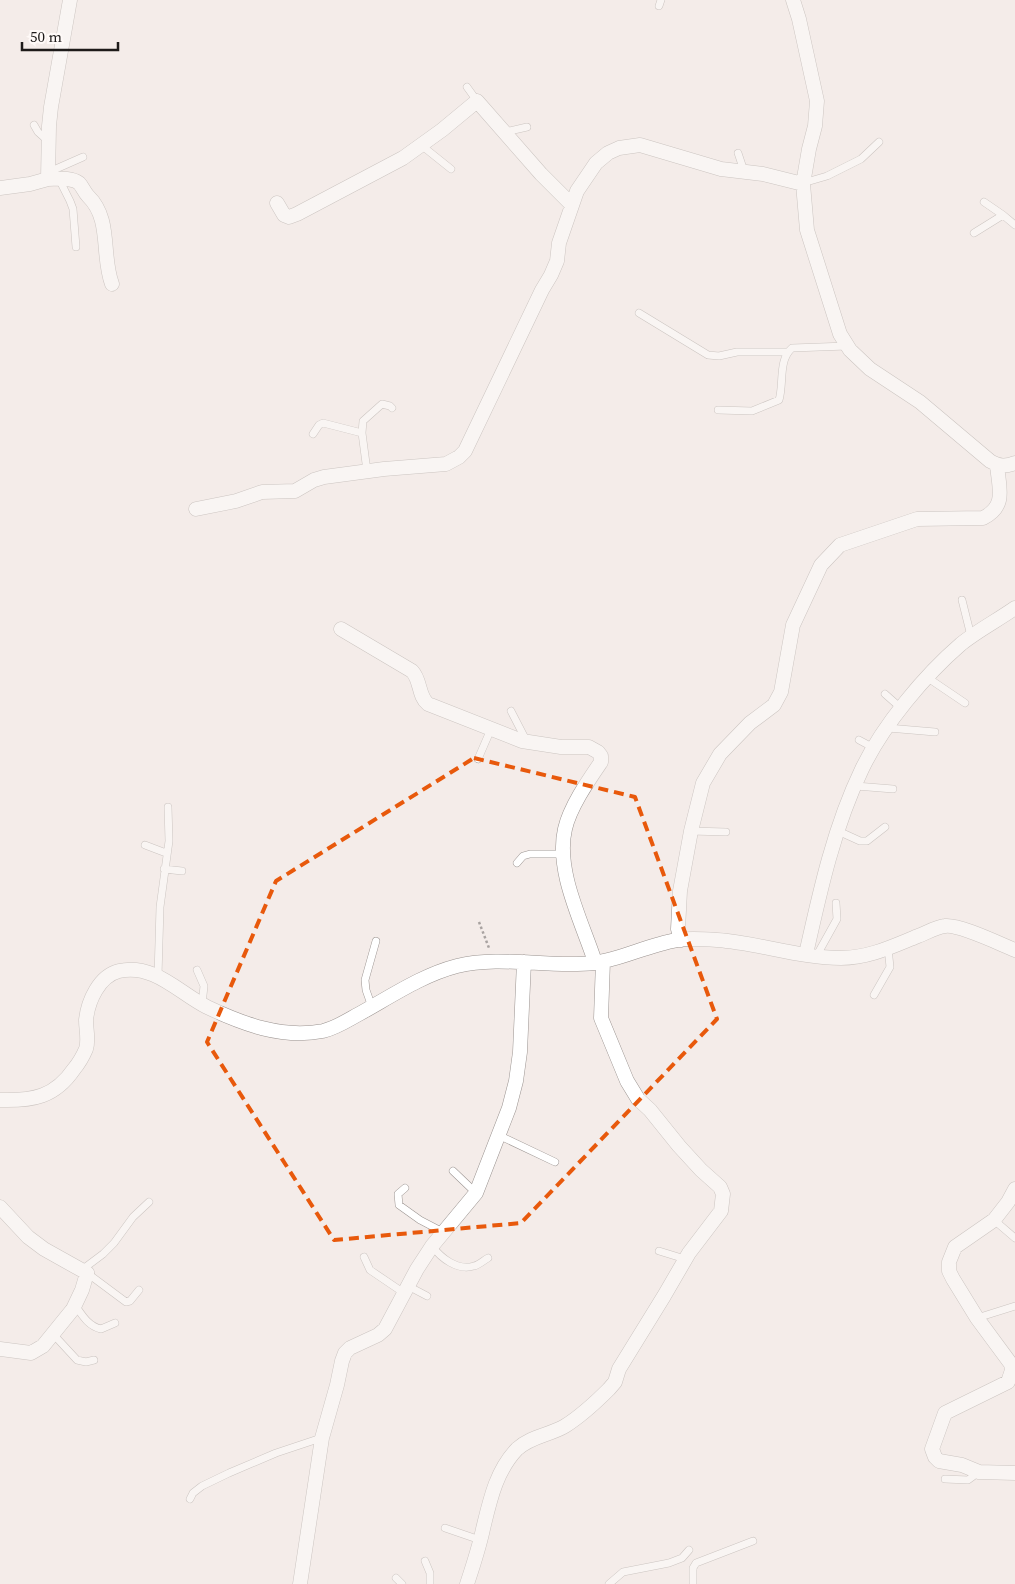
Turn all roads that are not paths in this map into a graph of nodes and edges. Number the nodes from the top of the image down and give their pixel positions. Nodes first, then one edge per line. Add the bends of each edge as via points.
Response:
1 (70, 0) edge
2 (793, 0) edge
3 (467, 87) dead end
4 (477, 101) junction
5 (34, 124) dead end
6 (527, 128) dead end
7 (505, 132) junction
8 (879, 142) dead end
9 (49, 143) junction
10 (421, 145) junction
11 (738, 153) dead end
12 (83, 157) dead end
13 (452, 169) dead end
14 (744, 172) junction
15 (52, 177) junction
16 (803, 184) junction
17 (0, 188) edge
18 (277, 202) dead end
19 (984, 202) dead end
20 (572, 205) junction
21 (1004, 215) junction
22 (1015, 225) edge
23 (974, 233) dead end
24 (76, 246) dead end
25 (112, 284) dead end
26 (639, 313) dead end
27 (848, 346) junction
28 (787, 352) junction
29 (392, 408) dead end
30 (718, 410) dead end
31 (362, 433) junction
32 (313, 434) dead end
33 (1015, 463) edge
34 (998, 465) junction
35 (367, 471) junction
36 (196, 510) dead end
37 (962, 600) dead end
38 (1015, 608) edge
39 (341, 629) dead end
40 (972, 637) junction
41 (928, 678) junction
42 (885, 694) dead end
43 (965, 703) dead end
44 (902, 709) junction
45 (511, 711) dead end
46 (492, 728) junction
47 (888, 728) junction
48 (935, 732) dead end
49 (859, 740) dead end
50 (527, 742) junction
51 (874, 748) junction
52 (478, 759) dead end
53 (856, 786) junction
54 (893, 788) dead end
55 (168, 808) dead end
56 (885, 827) dead end
57 (838, 831) junction
58 (690, 832) junction
59 (726, 832) dead end
60 (145, 845) dead end
61 (166, 853) junction
62 (563, 854) junction
63 (517, 863) dead end
64 (164, 869) junction
65 (182, 871) dead end
66 (836, 903) dead end
67 (681, 940) junction
68 (376, 941) dead end
69 (888, 948) junction
70 (1015, 950) edge
71 (812, 954) junction
72 (524, 962) junction
73 (599, 962) junction
74 (197, 970) dead end
75 (158, 976) junction
76 (874, 995) dead end
77 (202, 1004) junction
78 (372, 1007) junction
79 (7, 1101) edge
80 (498, 1135) junction
81 (555, 1162) dead end
82 (453, 1171) dead end
83 (405, 1188) dead end
84 (1015, 1189) edge
85 (476, 1193) junction
86 (149, 1202) dead end
87 (0, 1207) edge
88 (994, 1220) junction
89 (443, 1232) junction
90 (1015, 1238) edge
91 (432, 1246) junction
92 (660, 1251) dead end
93 (364, 1257) dead end
94 (488, 1258) dead end
95 (685, 1259) junction
96 (85, 1271) junction
97 (139, 1290) dead end
98 (406, 1290) junction
99 (427, 1296) dead end
100 (75, 1304) junction
101 (1015, 1306) edge
102 (977, 1318) junction
103 (115, 1323) dead end
104 (53, 1334) junction
105 (0, 1349) edge
106 (94, 1360) dead end
107 (1013, 1367) edge
108 (322, 1438) junction
109 (979, 1472) junction
110 (1015, 1473) edge
111 (944, 1479) dead end
112 (190, 1499) dead end
113 (445, 1528) dead end
114 (480, 1540) junction
115 (753, 1541) dead end
116 (688, 1550) dead end
117 (425, 1561) dead end
118 (396, 1578) dead end
119 (300, 1584) edge
120 (402, 1584) edge
121 (430, 1584) edge
122 (467, 1584) edge
123 (609, 1584) edge
124 (692, 1584) edge

1 - 9 street via 51,107
2 - 16 street via 817,101
3 - 4 lane
4 - 7 street
4 - 10 street
5 - 9 lane
6 - 7 lane
7 - 20 street
8 - 16 lane via 853,162
9 - 15 street
10 - 13 lane
10 - 18 street via 403,158 297,214 284,215
11 - 14 lane
12 - 15 lane
14 - 16 street
14 - 20 street via 721,169 640,145 619,148 596,163
15 - 17 street
15 - 24 lane via 73,209
15 - 25 street via 79,183 95,202 102,218
16 - 27 street via 807,230 840,334
19 - 21 lane
20 - 35 street via 551,275 465,451 446,464
21 - 22 lane
21 - 23 lane
26 - 28 lane via 708,355
27 - 28 lane via 799,346
27 - 34 street via 870,369 920,402
28 - 30 lane via 778,400 752,411
29 - 31 lane via 382,404 364,421
31 - 32 lane via 324,422
31 - 35 lane
33 - 34 street
34 - 58 street via 1000,500 991,514 983,518 917,519 840,545 822,565 793,625 782,692 774,705 720,754 703,783
35 - 36 street via 324,477 295,490 262,492
37 - 40 lane
38 - 40 street
39 - 46 street via 412,671 428,704
40 - 41 street
41 - 43 lane
41 - 44 street
42 - 44 lane
44 - 47 street
45 - 50 lane
46 - 50 street
46 - 52 lane
47 - 48 lane
47 - 51 street
49 - 51 lane
50 - 62 street via 589,747 601,756 568,820
51 - 53 street
53 - 54 lane
53 - 57 street
55 - 61 lane
56 - 57 lane via 868,842
57 - 71 street via 820,890
58 - 59 lane
58 - 67 street via 679,899
60 - 61 lane
61 - 64 lane
62 - 63 lane via 530,854
62 - 73 street via 570,896
64 - 65 lane
64 - 75 lane
66 - 71 lane via 837,919
67 - 71 street via 736,942
67 - 73 street
68 - 78 lane via 365,980
69 - 70 street via 945,926 962,929
69 - 71 street via 853,957
69 - 76 lane via 890,967
72 - 73 street
72 - 78 street via 475,963 447,969
72 - 80 street via 516,1081
73 - 95 street via 601,1018 627,1081 638,1099 701,1170 713,1179 723,1194 721,1211
74 - 77 lane via 204,986
75 - 77 street
75 - 79 street via 134,970 111,974 90,1001 86,1048 66,1082 56,1090 35,1098
77 - 78 street via 250,1025 280,1033 323,1031
80 - 81 lane
80 - 85 street
82 - 85 lane
83 - 89 lane via 397,1197 400,1205
84 - 88 street
85 - 89 street
86 - 96 lane
87 - 96 street via 28,1237
88 - 90 lane
88 - 102 street via 955,1247 949,1262 949,1271
89 - 91 street
91 - 94 lane via 453,1264 474,1266
91 - 98 street
92 - 95 lane
93 - 98 lane via 370,1270
95 - 114 street via 610,1389 564,1426 541,1434 518,1448 507,1463 491,1495
96 - 97 lane via 126,1302
96 - 100 street via 82,1290
98 - 99 lane
98 - 108 street via 385,1329 345,1353
100 - 103 lane via 85,1320 95,1328
100 - 104 street
101 - 102 lane
102 - 107 street
104 - 105 street via 43,1346 31,1353
104 - 106 lane via 77,1360
107 - 109 street via 1008,1382 945,1413 932,1449 938,1461
108 - 112 lane via 229,1473 202,1486
108 - 119 street
109 - 110 street
109 - 111 lane via 968,1480
113 - 114 lane
114 - 122 street
115 - 124 lane via 696,1564
116 - 123 lane via 682,1558 669,1564 623,1572
117 - 121 lane
118 - 120 lane

